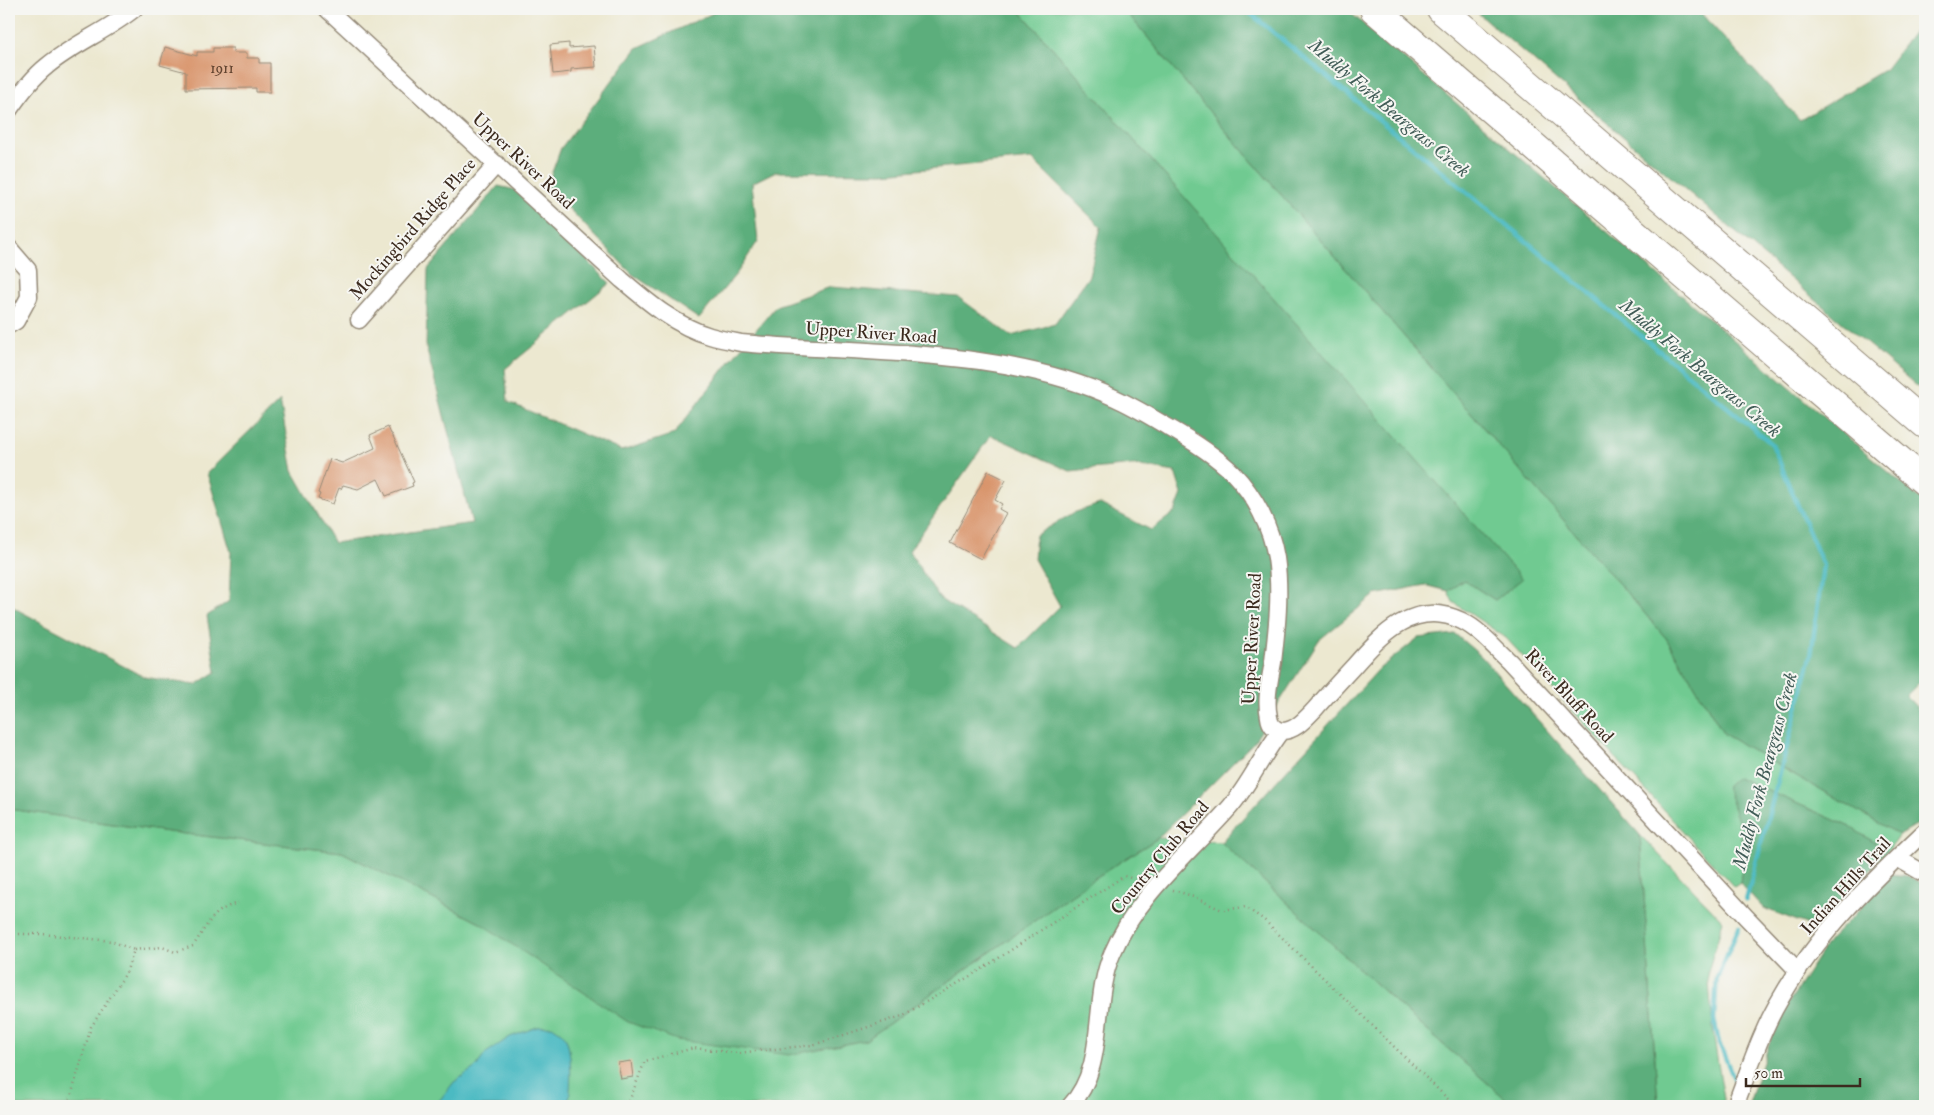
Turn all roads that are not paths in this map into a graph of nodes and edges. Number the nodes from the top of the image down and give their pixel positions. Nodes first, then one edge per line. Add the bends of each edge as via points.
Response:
1 (134, 9) edge
2 (327, 9) edge
3 (1374, 9) edge
4 (1442, 9) edge
5 (9, 110) edge
6 (497, 164) junction
7 (9, 248) edge
8 (359, 320) dead end
9 (9, 325) edge
10 (1925, 424) edge
11 (1925, 482) edge
12 (1281, 731) junction
13 (1925, 831) edge
14 (1897, 858) junction
15 (1925, 874) edge
16 (1798, 971) junction
17 (1070, 1106) edge
18 (1735, 1106) edge

1 - 5 street via 47,66
2 - 6 street, Upper River Road
3 - 11 highway
4 - 10 highway
6 - 8 street, Mockingbird Ridge Place
6 - 12 street, Upper River Road via 622,280 651,304 690,329 741,343 938,357 1015,367 1066,380 1114,398 1191,441 1222,463 1252,497 1269,531 1276,558 1276,630 1267,705 1272,726
7 - 9 street via 28,270 29,297 16,321
12 - 16 street, River Bluff Road via 1291,730 1307,718 1389,629 1425,614 1461,620 1509,661
12 - 17 street, Country Club Road via 1231,806 1186,852 1124,929 1105,974 1090,1069 1084,1087
13 - 14 street, Indian Hills Trail
14 - 15 street
14 - 16 street, Indian Hills Trail via 1836,920
16 - 18 street, Indian Hills Trail via 1772,1015

